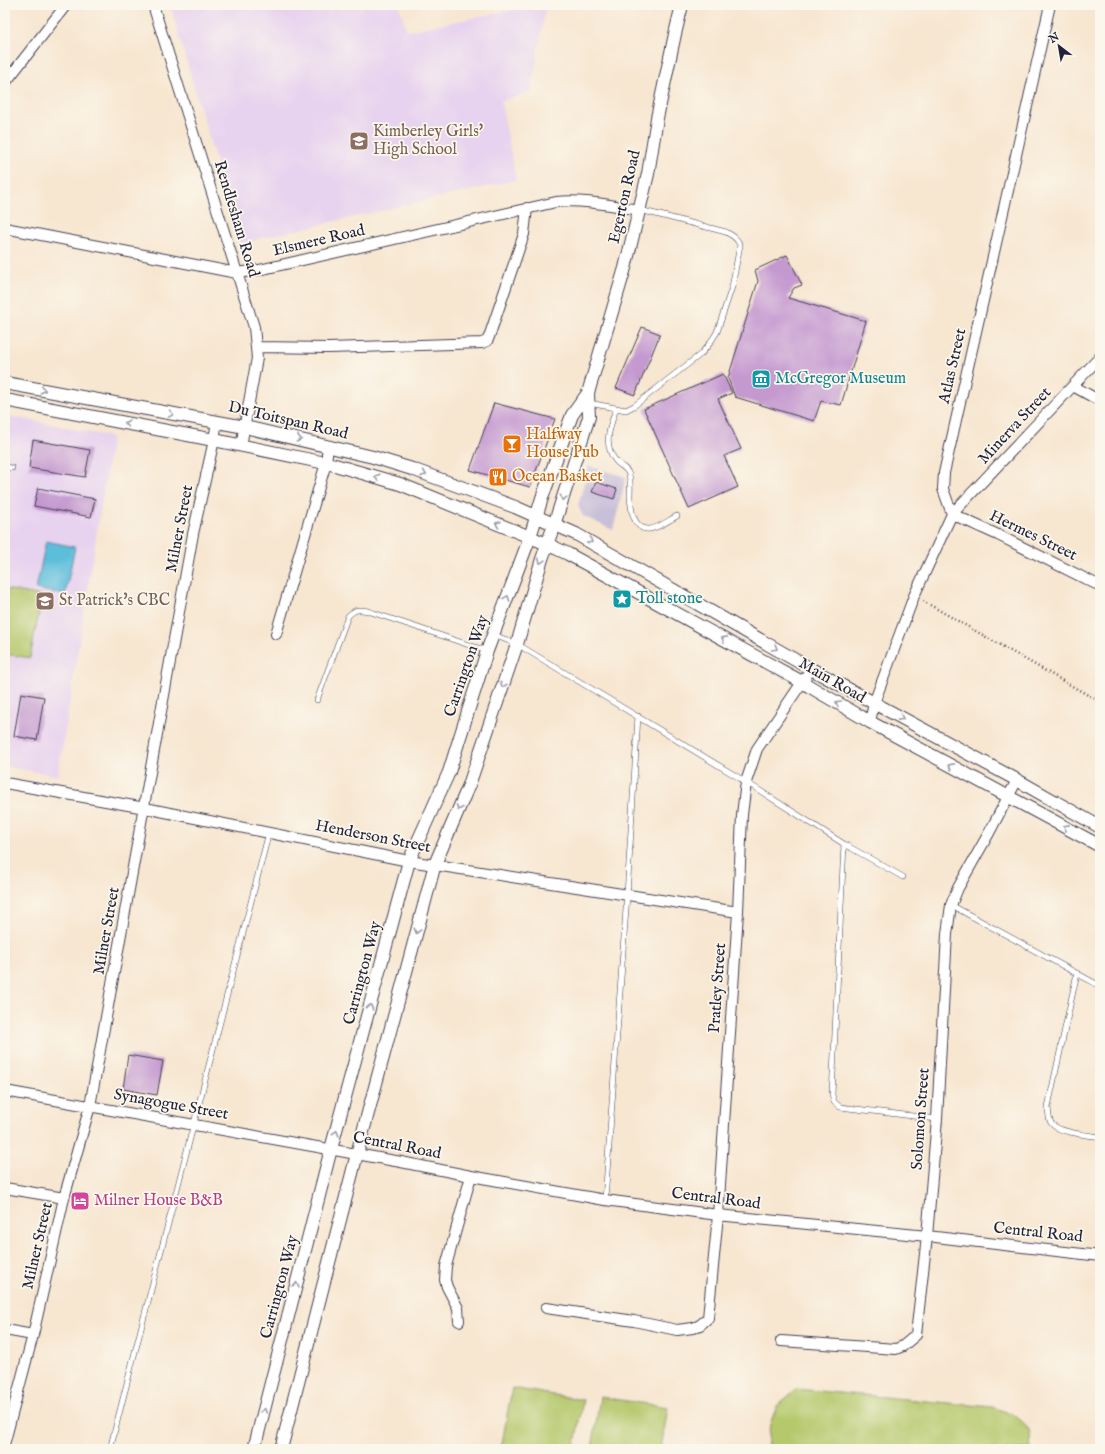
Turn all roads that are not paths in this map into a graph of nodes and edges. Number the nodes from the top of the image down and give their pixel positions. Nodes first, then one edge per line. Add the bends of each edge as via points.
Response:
1 (66, 5) edge
2 (153, 5) edge
3 (682, 5) edge
4 (1050, 5) edge
5 (5, 83) edge
6 (527, 208) junction
7 (640, 210) junction
8 (5, 228) edge
9 (237, 273) junction
10 (257, 347) junction
11 (1100, 357) edge
12 (5, 383) edge
13 (1072, 386) junction
14 (586, 399) junction
15 (5, 400) edge
16 (1100, 401) edge
17 (616, 408) junction
18 (217, 421) junction
19 (245, 427) junction
20 (214, 440) junction
21 (241, 446) junction
22 (328, 446) junction
23 (326, 463) junction
24 (5, 467) edge
25 (12, 468) dead end
26 (952, 514) junction
27 (677, 516) dead end
28 (537, 517) junction
29 (554, 525) junction
30 (530, 537) junction
31 (547, 544) junction
32 (1100, 586) edge
33 (276, 634) dead end
34 (494, 635) junction
35 (517, 644) junction
36 (487, 651) junction
37 (811, 669) junction
38 (802, 682) junction
39 (318, 700) dead end
40 (874, 704) junction
41 (638, 716) junction
42 (870, 722) junction
43 (1017, 780) junction
44 (746, 782) junction
45 (5, 784) edge
46 (1010, 797) junction
47 (145, 808) junction
48 (1100, 827) edge
49 (269, 832) junction
50 (844, 844) junction
51 (1100, 846) edge
52 (409, 861) junction
53 (435, 864) junction
54 (903, 877) dead end
55 (627, 894) junction
56 (951, 905) junction
57 (738, 912) junction
58 (1077, 973) junction
59 (1100, 986) edge
60 (5, 1091) edge
61 (90, 1106) junction
62 (937, 1119) junction
63 (193, 1125) junction
64 (1100, 1137) edge
65 (331, 1149) junction
66 (357, 1154) junction
67 (471, 1176) junction
68 (5, 1188) edge
69 (64, 1198) junction
70 (605, 1200) junction
71 (718, 1215) junction
72 (928, 1236) junction
73 (1100, 1256) edge
74 (546, 1308) dead end
75 (459, 1321) dead end
76 (5, 1330) edge
77 (33, 1335) junction
78 (780, 1341) dead end
79 (5, 1441) edge
80 (110, 1449) edge
81 (254, 1449) edge
82 (281, 1449) edge

1 - 5 street
2 - 9 street, Rendlesham Road
3 - 7 street, Egerton Road via 674,34
4 - 26 street, Atlas Street via 944,473 943,489
6 - 7 street, Elsmere Road via 567,201
6 - 9 street, Elsmere Road
6 - 10 street via 524,234 489,337 482,343 329,348
7 - 14 street, Egerton Road
7 - 17 lane via 726,232 734,236 740,245 732,287 717,332 710,343 687,366 634,406 626,410
8 - 9 street, Elsmere Road
9 - 10 street, Rendlesham Road via 254,327
10 - 19 street, Rendlesham Road
11 - 13 street, Minerva Street
12 -> 18 street, Du Toitspan Road
13 - 16 street
13 - 26 street, Minerva Street
14 - 17 lane
14 - 28 street, Egerton Road via 572,415
14 -> 29 street, Egerton Road via 589,417
20 -> 15 street, Du Toitspan Road
17 - 27 lane via 608,444 614,460 625,468 629,476 631,505 637,523 643,528 652,529
18 - 19 street, Du Toitspan Road
18 - 20 street, Milner Street
19 - 21 street, Rendlesham Road
19 -> 22 street, Du Toitspan Road
20 - 21 street, Du Toitspan Road
20 - 47 street, Milner Street via 193,534
21 - 23 street, Du Toitspan Road
22 - 23 street
22 -> 28 street, Du Toitspan Road via 412,469
30 -> 23 street, Du Toitspan Road via 400,484
23 - 33 street
24 - 25 lane
26 - 32 street, Hermes Street
26 - 40 street via 914,596
28 - 29 street, Du Toitspan Road
28 - 30 street, Carrington Way
29 - 31 street
29 -> 37 street, Main Road via 576,534
30 - 31 street, Du Toitspan Road
34 -> 30 street, Carrington Way
31 -> 35 street
38 -> 31 street, Main Road
34 - 35 lane
34 - 36 street, Carrington Way
35 - 41 lane
35 -> 53 street via 469,785
36 - 39 lane via 358,609 348,616
36 - 52 street, Carrington Way via 449,772
37 - 38 street, Pratley Street
37 - 40 street, Main Road
42 -> 38 street, Main Road
38 - 44 street, Pratley Street via 757,749
40 - 42 street
40 -> 43 street, Main Road
41 - 44 lane
41 - 55 lane
46 -> 42 street, Main Road
43 - 46 street, Solomon Street
43 - 48 street, Main Road
44 - 50 lane
44 - 57 street, Pratley Street
45 - 47 street, Henderson Street
51 -> 46 street, Main Road
46 - 56 street, Solomon Street
47 - 49 street, Henderson Street
47 - 61 street, Milner Street
49 - 52 street, Henderson Street
49 - 63 lane
50 - 54 lane
50 - 62 lane via 832,1085 834,1102 840,1107
52 - 53 street, Henderson Street
65 -> 52 street, Carrington Way
53 - 55 street, Henderson Street
53 -> 66 street
55 - 57 street, Henderson Street
55 - 70 lane
56 - 58 lane
56 - 62 street, Solomon Street via 947,934
57 - 71 street, Pratley Street
58 - 59 lane
58 - 64 lane via 1048,1107 1049,1118 1052,1125 1059,1130
60 - 61 street, Synagogue Street
61 - 63 street, Synagogue Street
61 - 69 street, Milner Street
62 - 72 street, Solomon Street
63 - 65 street, Synagogue Street
63 - 80 lane
65 - 66 street, Central Road
81 -> 65 street, Carrington Way
66 - 67 street, Central Road
66 - 82 street
67 - 70 street, Central Road
67 - 75 street via 446,1266 447,1287 458,1308
68 - 69 street
69 - 77 street, Milner Street
70 - 71 street, Central Road
71 - 72 street, Central Road
71 - 74 street, Pratley Street via 708,1318 700,1325 677,1330
72 - 73 street, Central Road
72 - 78 street, Solomon Street via 916,1335 903,1346 896,1349
76 - 77 street
77 - 79 street, Milner Street

